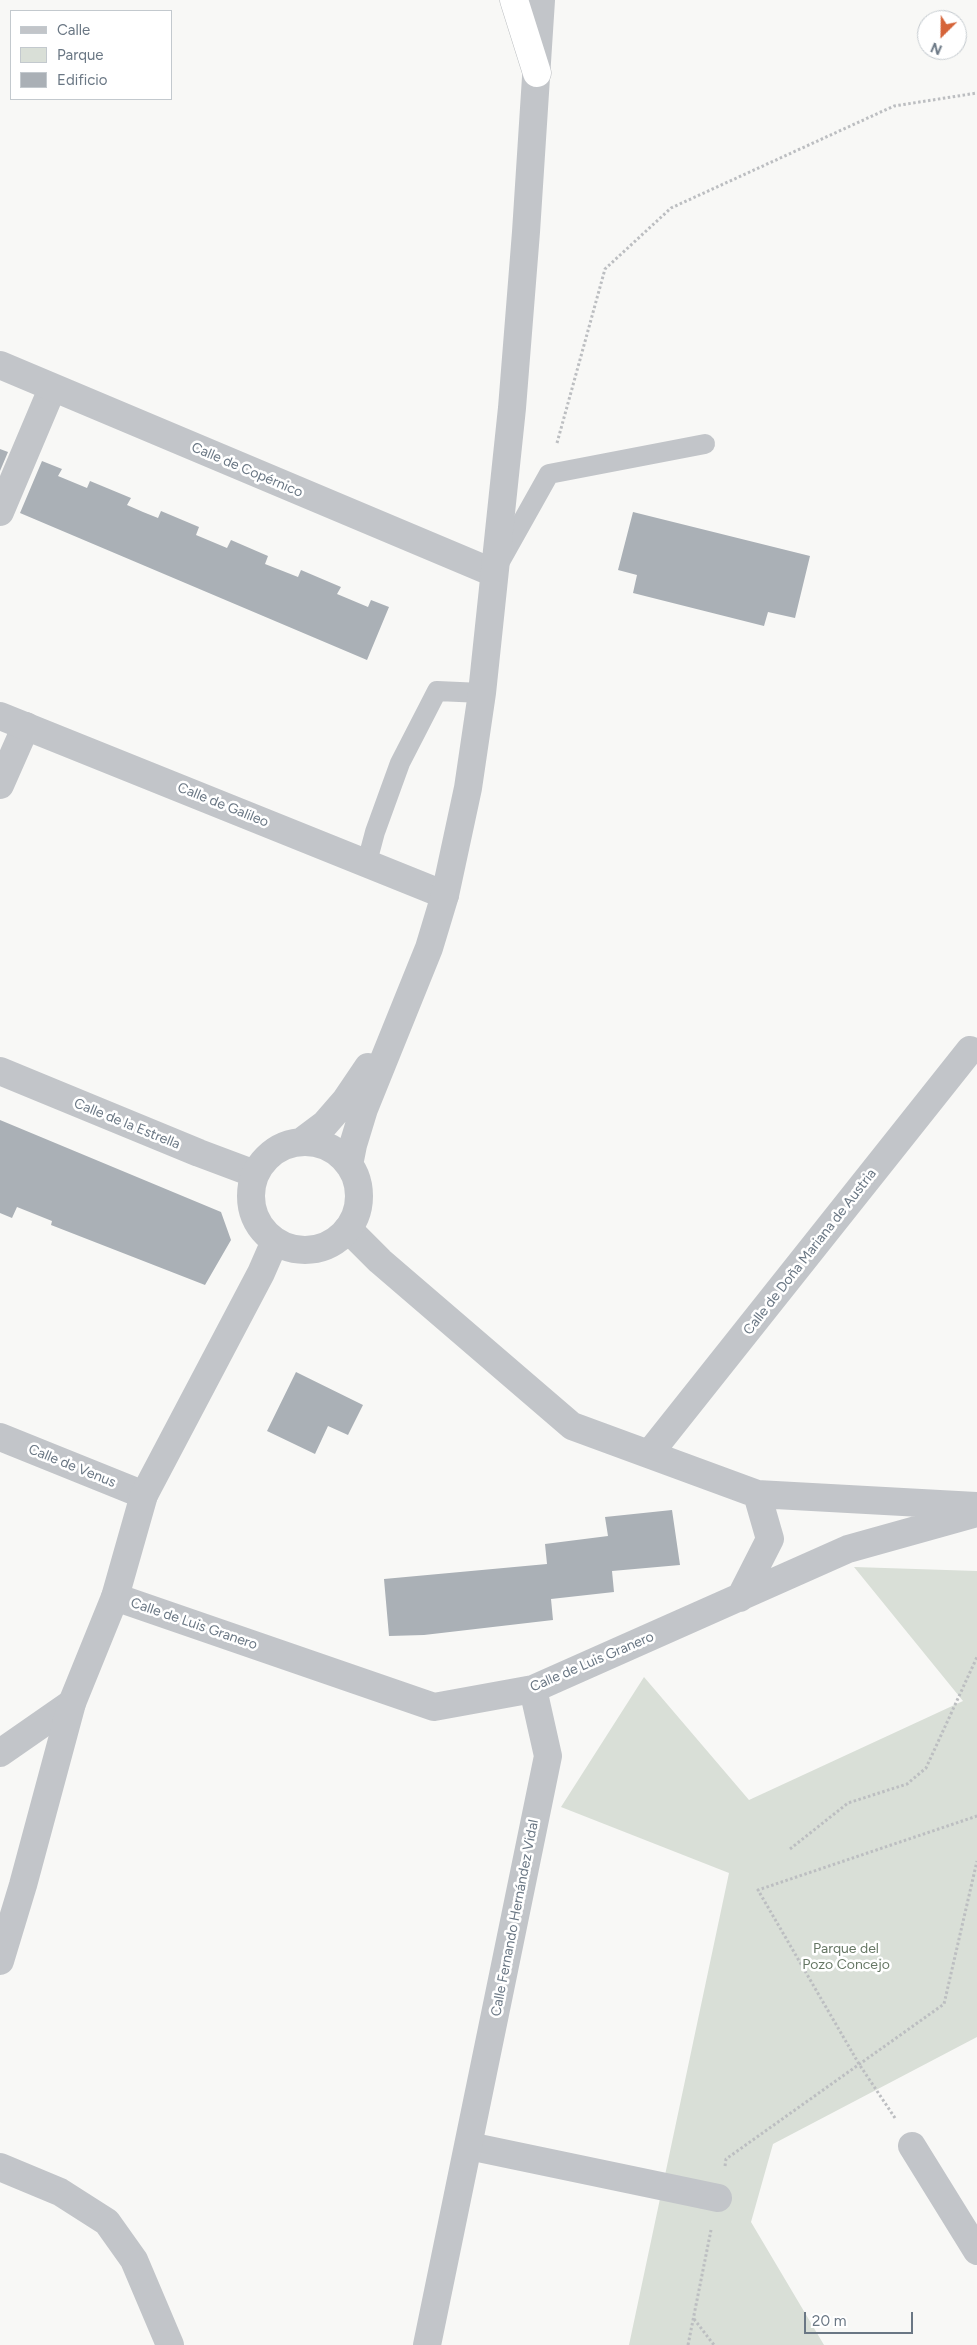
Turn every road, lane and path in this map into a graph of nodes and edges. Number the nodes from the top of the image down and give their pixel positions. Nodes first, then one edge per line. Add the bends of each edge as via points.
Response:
1 (514, 0) edge
2 (540, 0) edge
3 (537, 73) junction
4 (977, 93) edge
5 (0, 366) edge
6 (52, 389) junction
7 (705, 444) dead end
8 (549, 474) junction
9 (0, 512) edge
10 (494, 574) junction
11 (482, 693) junction
12 (0, 716) edge
13 (26, 726) junction
14 (0, 785) edge
15 (367, 862) junction
16 (445, 895) junction
17 (409, 1000) junction
18 (970, 1050) dead end
19 (0, 1071) edge
20 (301, 1142) junction
21 (350, 1165) junction
22 (256, 1174) junction
23 (348, 1229) junction
24 (275, 1241) junction
25 (0, 1437) edge
26 (650, 1454) junction
27 (757, 1494) junction
28 (144, 1496) junction
29 (977, 1506) edge
30 (977, 1513) edge
31 (115, 1597) junction
32 (740, 1598) junction
33 (977, 1658) edge
34 (533, 1689) junction
35 (72, 1703) junction
36 (0, 1753) edge
37 (977, 1816) edge
38 (790, 1849) dead end
39 (977, 1861) edge
40 (0, 1961) edge
41 (859, 2064) junction
42 (469, 2146) junction
43 (912, 2146) joint
44 (0, 2167) edge
45 (718, 2198) junction
46 (977, 2251) edge
47 (694, 2319) junction
48 (170, 2345) edge
49 (427, 2345) edge
50 (688, 2345) edge
51 (714, 2345) edge

1 - 3 highway
2 - 3 street
3 - 10 street via 512,408
4 - 8 path via 894,106 671,208 605,269
5 - 6 street, Calle de Copérnico
6 - 9 street
6 - 10 street, Calle de Copérnico
7 - 8 lane
8 - 10 lane
10 - 11 street
11 - 15 lane via 437,692 400,763
11 - 16 street via 468,788
12 - 13 street, Calle de Galileo
13 - 14 street
13 - 15 street, Calle de Galileo
15 - 16 street, Calle de Galileo
16 - 17 street
17 - 20 street via 345,1101 324,1124
17 - 21 street via 364,1109
18 - 26 street, Calle de Doña Mariana de Austria
19 - 22 street, Calle de la Estrella
20 - 21 street via 320,1144 336,1152
20 - 22 street via 274,1152
21 - 23 street via 357,1181 359,1198 356,1214
22 - 24 street via 251,1188 251,1204 255,1218
23 - 24 street via 336,1241 322,1248 290,1248
23 - 26 street via 380,1261 572,1426
24 - 28 street
25 - 28 street, Calle de Venus
26 - 27 street
27 - 29 street
27 - 32 street via 770,1539
28 - 31 street
30 - 32 street, Calle de Luis Granero via 848,1549
31 - 34 street, Calle de Luis Granero via 434,1707
31 - 35 street
32 - 34 street, Calle de Luis Granero
33 - 38 path via 926,1768 907,1784 848,1803
34 - 42 street, Calle Fernando Hernández Vidal via 548,1756
35 - 36 street
35 - 40 street
37 - 41 path via 758,1890
39 - 41 path via 944,2004
41 - 43 path
41 - 45 path via 726,2159
42 - 45 street
42 - 49 street, Calle Fernando Hernández Vidal
43 - 46 street
44 - 48 street via 60,2192 107,2222 134,2260
45 - 47 path
47 - 50 path
47 - 51 path

